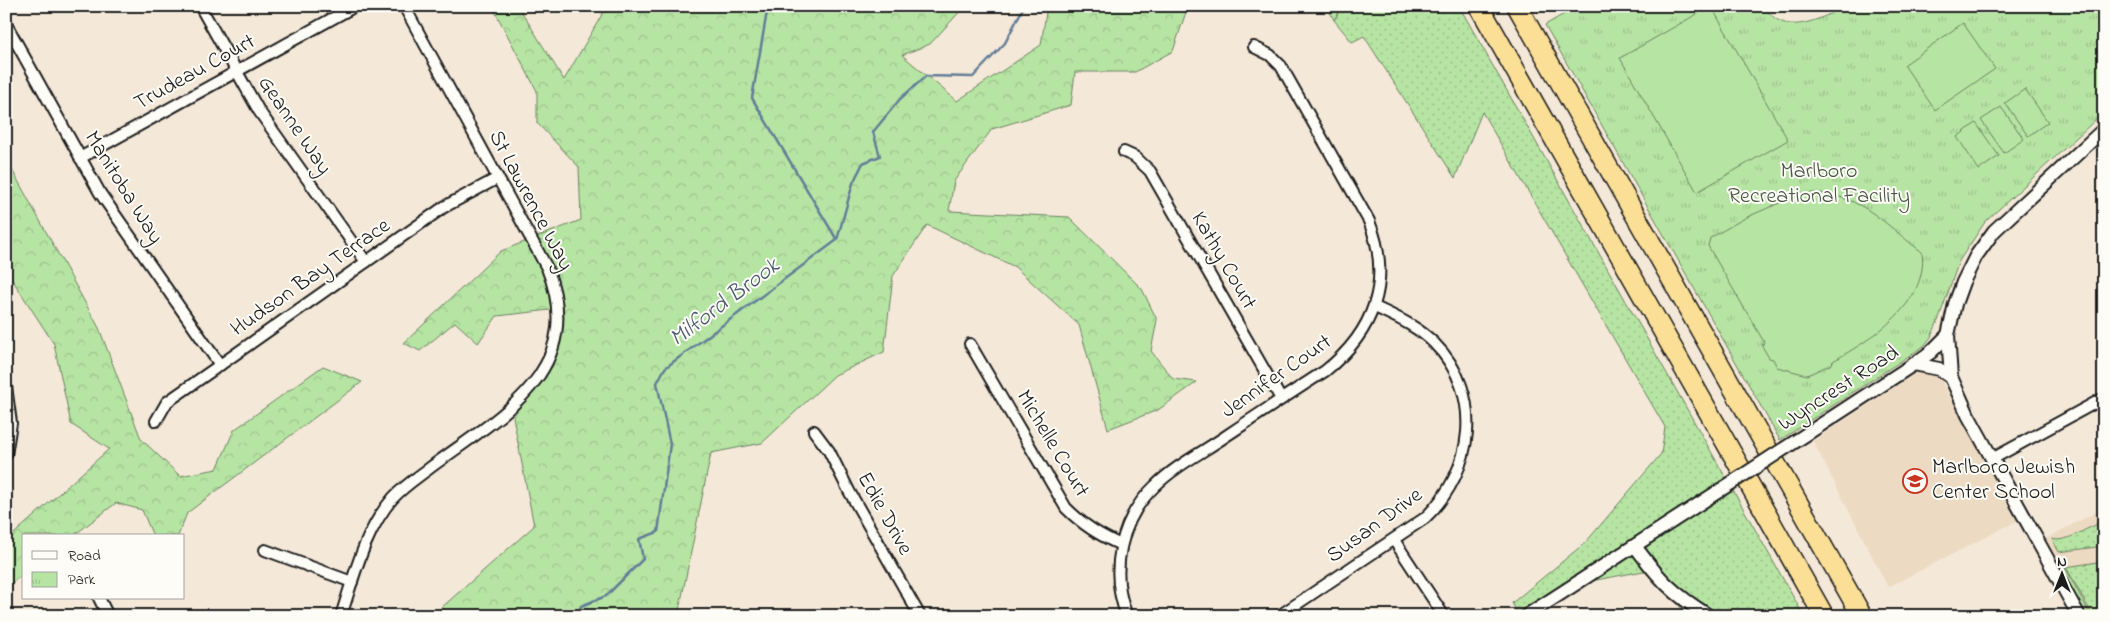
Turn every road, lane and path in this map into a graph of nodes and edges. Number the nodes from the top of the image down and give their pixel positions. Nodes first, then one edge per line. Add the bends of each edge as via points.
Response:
1 (200, 6) edge
2 (355, 6) edge
3 (404, 6) edge
4 (1479, 6) edge
5 (1517, 6) edge
6 (6, 24) edge
7 (1254, 47) dead end
8 (236, 72) junction
9 (2104, 129) edge
10 (1124, 152) dead end
11 (80, 158) junction
12 (498, 178) junction
13 (366, 262) junction
14 (1375, 308) junction
15 (1948, 335) junction
16 (970, 344) dead end
17 (1914, 364) junction
18 (220, 365) junction
19 (1951, 377) junction
20 (6, 386) edge
21 (2104, 398) edge
22 (1281, 399) junction
23 (156, 421) dead end
24 (814, 431) dead end
25 (6, 455) edge
26 (1992, 459) junction
27 (1394, 540) junction
28 (1121, 545) junction
29 (1635, 546) junction
30 (265, 550) dead end
31 (352, 582) junction
32 (100, 600) edge
33 (108, 616) edge
34 (341, 616) edge
35 (920, 616) edge
36 (1127, 616) edge
37 (1278, 616) edge
38 (1444, 616) edge
39 (1526, 616) edge
40 (1709, 616) edge
41 (1824, 616) edge
42 (1862, 616) edge
43 (2079, 616) edge

1 - 8 street, Geanne Way
2 - 8 street, Trudeau Court
3 - 12 street, St Lawrence Way
4 - 41 highway
5 - 42 highway
6 - 11 street, Manitoba Way
7 - 14 street, Jennifer Court via 1270,55 1280,66 1369,221 1379,262
8 - 11 street, Trudeau Court
8 - 13 street, Geanne Way via 259,111
9 - 15 street via 1985,242 1963,282
10 - 22 street, Kathy Court via 1150,171
11 - 18 street, Manitoba Way via 112,212
12 - 13 street, Hudson Bay Terrace via 444,207
12 - 31 street, St Lawrence Way via 552,280 558,310 553,350 540,376 519,402 393,498 372,529
13 - 18 street, Hudson Bay Terrace
14 - 22 street, Jennifer Court via 1342,358
14 - 27 street, Susan Drive via 1414,327 1439,348 1458,378 1467,413 1465,451 1450,488 1429,513
15 - 17 street, Wyncrest Road
15 - 19 street
16 - 28 street, Michelle Court via 1063,504 1085,526
17 - 19 street via 1938,369
17 - 29 street, Wyncrest Road, bridge
18 - 23 street, Hudson Bay Terrace via 167,402
19 - 26 street
20 - 25 street via 11,423
21 - 26 street
22 - 28 street, Jennifer Court via 1156,485 1137,507
24 - 35 street, Edie Drive via 829,451
26 - 43 street
27 - 37 street, Susan Drive
27 - 38 street
28 - 36 street, Jennifer Court via 1119,585
29 - 39 street, Wyncrest Road
29 - 40 street via 1665,585
30 - 31 street
31 - 34 street, St Lawrence Way
32 - 33 street

